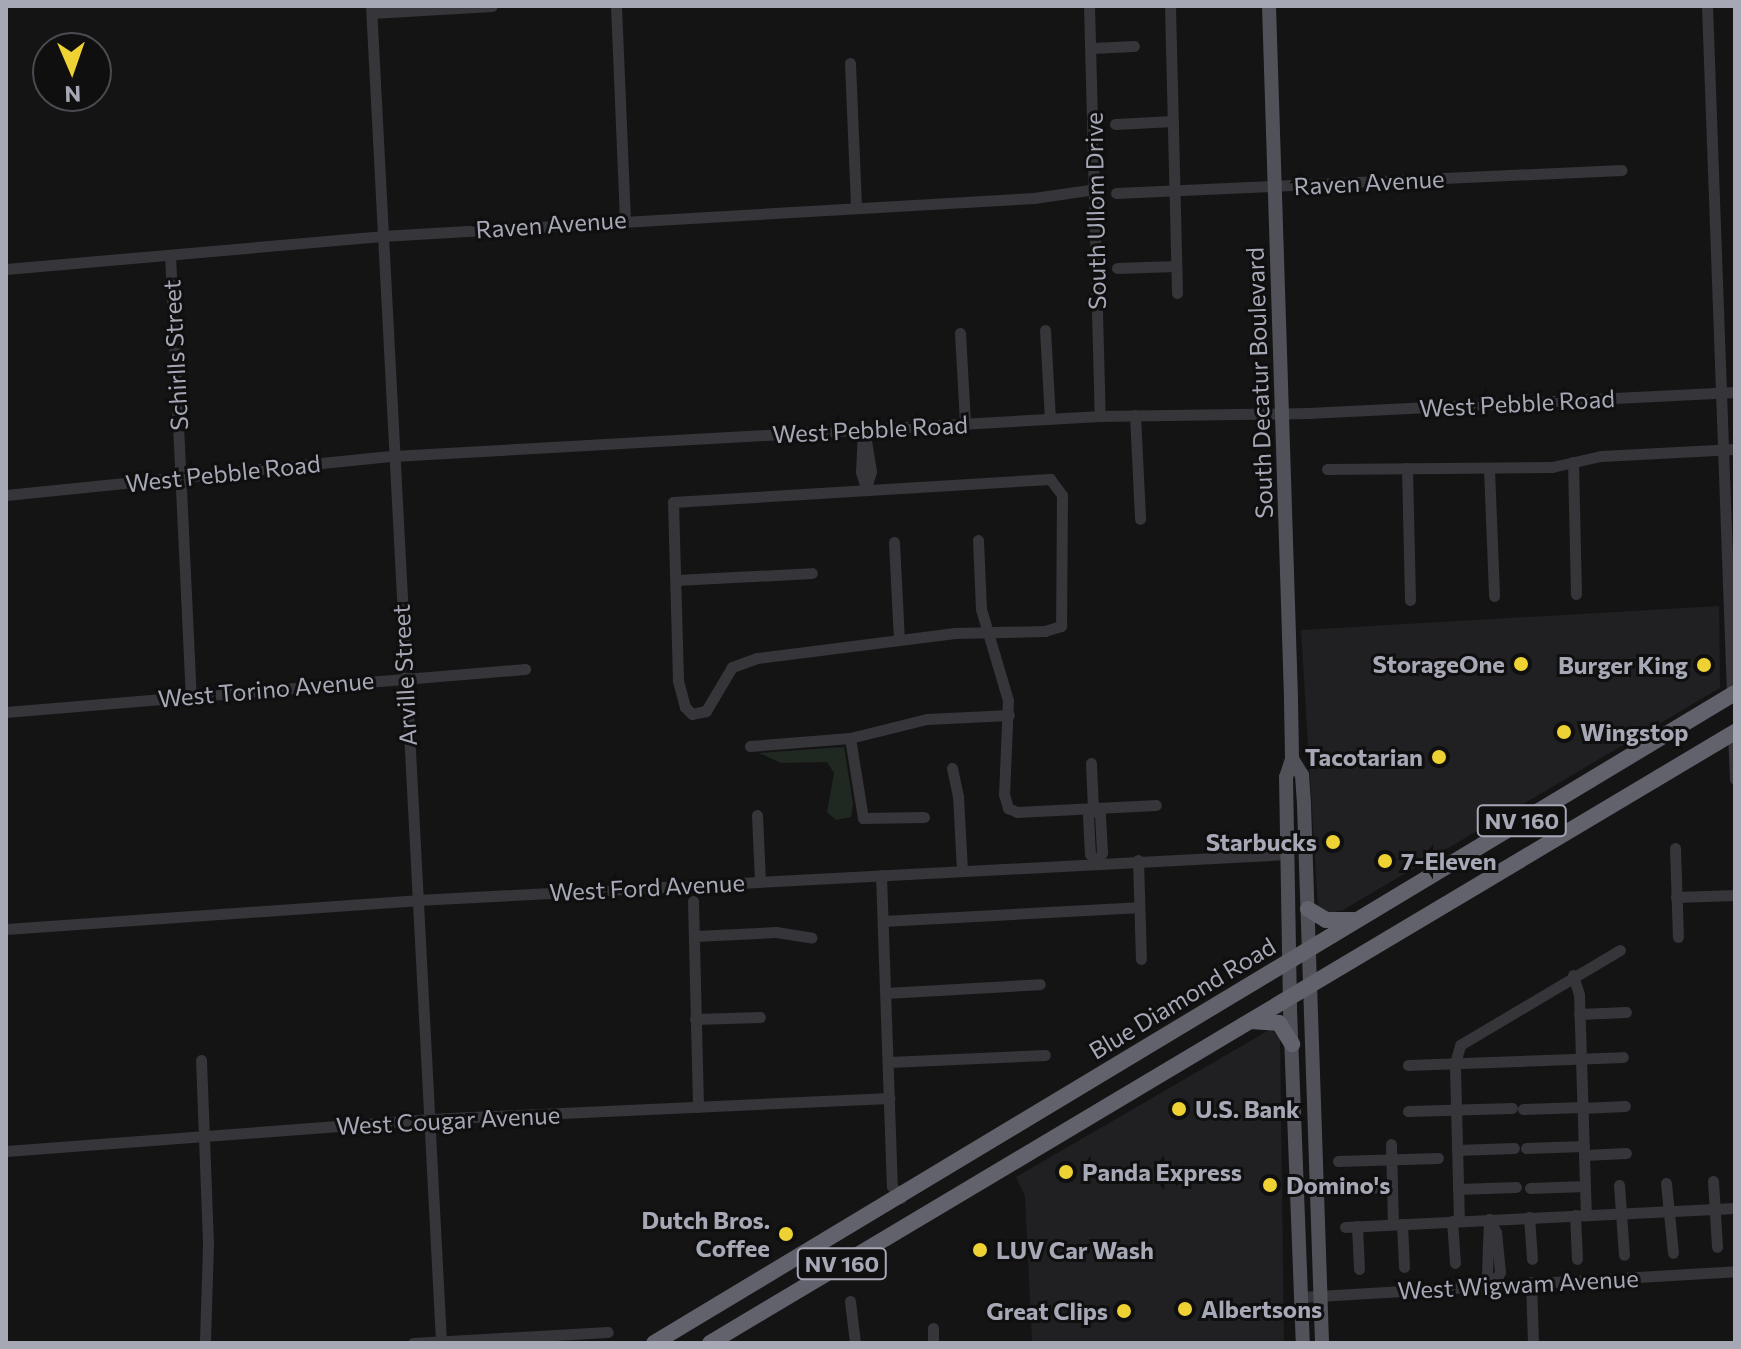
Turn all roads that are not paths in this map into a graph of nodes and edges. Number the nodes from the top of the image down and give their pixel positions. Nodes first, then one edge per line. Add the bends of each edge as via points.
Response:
1 (492, 6) edge
2 (616, 6) edge
3 (1089, 6) edge
4 (1170, 6) edge
5 (1269, 6) edge
6 (1707, 6) edge
7 (371, 9) edge
8 (1134, 46) dead end
9 (1092, 48) junction
10 (850, 63) dead end
11 (1173, 121) junction
12 (1115, 124) dead end
13 (1621, 170) dead end
14 (1275, 186) junction
15 (1096, 189) junction
16 (1174, 191) junction
17 (1116, 193) dead end
18 (856, 207) junction
19 (625, 219) junction
20 (382, 236) junction
21 (170, 255) junction
22 (1176, 266) junction
23 (1117, 268) dead end
24 (6, 269) edge
25 (1177, 293) dead end
26 (1045, 330) dead end
27 (960, 333) dead end
28 (1729, 392) edge
29 (1282, 410) junction
30 (1135, 415) junction
31 (1100, 416) junction
32 (1050, 419) junction
33 (965, 423) junction
34 (864, 429) junction
35 (1730, 449) edge
36 (393, 456) junction
37 (1573, 462) junction
38 (1407, 468) junction
39 (1327, 469) dead end
40 (1489, 469) junction
41 (181, 478) junction
42 (866, 488) junction
43 (6, 495) edge
44 (1140, 519) dead end
45 (978, 540) dead end
46 (894, 542) dead end
47 (1732, 553) edge
48 (812, 573) dead end
49 (676, 580) junction
50 (1576, 594) dead end
51 (1494, 596) dead end
52 (1410, 600) dead end
53 (986, 633) junction
54 (899, 640) junction
55 (525, 669) dead end
56 (403, 678) junction
57 (1734, 694) edge
58 (191, 696) junction
59 (6, 712) edge
60 (1009, 715) junction
61 (1734, 733) edge
62 (850, 738) junction
63 (750, 746) dead end
64 (1292, 759) junction
65 (1091, 763) dead end
66 (952, 768) dead end
67 (1735, 779) edge
68 (1156, 805) dead end
69 (1093, 808) junction
70 (757, 815) dead end
71 (924, 817) dead end
72 (1675, 848) dead end
73 (1288, 854) junction
74 (1138, 860) junction
75 (1096, 862) junction
76 (962, 870) junction
77 (881, 875) junction
78 (760, 880) junction
79 (1735, 895) edge
80 (1676, 897) junction
81 (417, 900) junction
82 (693, 901) dead end
83 (1138, 907) junction
84 (1308, 909) junction
85 (1359, 920) junction
86 (883, 921) junction
87 (6, 929) edge
88 (695, 936) junction
89 (1678, 937) dead end
90 (812, 938) dead end
91 (1309, 950) junction
92 (1620, 950) dead end
93 (1141, 959) dead end
94 (1290, 961) junction
95 (1573, 975) junction
96 (1040, 984) dead end
97 (1310, 984) junction
98 (886, 993) junction
99 (1290, 996) junction
100 (1626, 1012) dead end
101 (1579, 1014) junction
102 (760, 1017) dead end
103 (695, 1019) junction
104 (1246, 1022) junction
105 (1292, 1044) junction
106 (1045, 1055) dead end
107 (1623, 1057) dead end
108 (1580, 1059) junction
109 (201, 1060) dead end
110 (889, 1062) junction
111 (1455, 1063) junction
112 (1408, 1065) dead end
113 (890, 1098) junction
114 (1625, 1106) dead end
115 (698, 1107) junction
116 (1582, 1107) junction
117 (1456, 1110) junction
118 (1408, 1111) dead end
119 (428, 1119) junction
120 (202, 1137) junction
121 (1391, 1144) dead end
122 (1457, 1150) junction
123 (6, 1151) edge
124 (1584, 1151) junction
125 (1626, 1153) dead end
126 (1438, 1158) dead end
127 (1391, 1159) junction
128 (1338, 1161) dead end
129 (1713, 1181) dead end
130 (1666, 1183) dead end
131 (1619, 1185) dead end
132 (1585, 1186) junction
133 (1392, 1187) junction
134 (1516, 1187) dead end
135 (1530, 1188) dead end
136 (1337, 1189) dead end
137 (1458, 1189) junction
138 (901, 1198) junction
139 (1731, 1208) dead end
140 (1714, 1209) junction
141 (1671, 1211) junction
142 (1622, 1213) junction
143 (1581, 1215) junction
144 (1529, 1217) junction
145 (1489, 1219) junction
146 (1456, 1221) junction
147 (1398, 1224) junction
148 (1717, 1247) dead end
149 (1673, 1253) dead end
150 (1624, 1255) dead end
151 (1532, 1259) dead end
152 (1577, 1259) dead end
153 (1455, 1263) dead end
154 (1404, 1267) dead end
155 (1359, 1269) dead end
156 (1735, 1271) edge
157 (1531, 1282) junction
158 (1494, 1284) junction
159 (1320, 1296) junction
160 (1301, 1297) junction
161 (850, 1301) dead end
162 (933, 1328) dead end
163 (608, 1332) dead end
164 (441, 1342) edge
165 (205, 1343) edge
166 (413, 1343) edge
167 (654, 1343) edge
168 (710, 1343) edge
169 (855, 1343) edge
170 (933, 1343) edge
171 (1303, 1343) edge
172 (1322, 1343) edge
173 (1533, 1343) edge

1 - 7 street
2 - 19 street
3 - 9 street, South Ullom Drive
4 - 11 street
5 - 14 main road, South Decatur Boulevard
6 - 28 street
7 - 20 street, Arville Street
8 - 9 street
9 - 15 street, South Ullom Drive
10 - 18 street
11 - 12 street
11 - 16 street
13 - 14 street, Raven Avenue
14 - 16 street, Raven Avenue
14 - 29 main road, South Decatur Boulevard
15 - 18 street, Raven Avenue
15 - 31 street, South Ullom Drive
16 - 17 street, Raven Avenue
16 - 22 street
18 - 19 street, Raven Avenue
19 - 20 street, Raven Avenue
20 - 21 street, Raven Avenue
20 - 36 street, Arville Street
21 - 24 street, Raven Avenue
21 - 41 street, Schirlls Street
22 - 23 street
22 - 25 street
26 - 32 street
27 - 33 street
28 - 29 street, West Pebble Road
28 - 35 street
29 - 30 street, West Pebble Road
29 - 64 main road, South Decatur Boulevard
30 - 31 street, West Pebble Road
30 - 44 street
31 - 32 street, West Pebble Road
32 - 33 street, West Pebble Road
33 - 34 street, West Pebble Road
34 - 36 street, West Pebble Road
34 - 42 street via 871,471
35 - 37 street
35 - 47 street
36 - 41 street, West Pebble Road
36 - 56 street, Arville Street
37 - 40 street
37 - 50 street
38 - 39 street
38 - 40 street
38 - 52 street
40 - 51 street
41 - 43 street, West Pebble Road
41 - 58 street, Schirlls Street
42 - 49 street via 673,502
42 - 53 street via 1057,482 1062,495 1061,626
45 - 53 street
46 - 54 street
47 - 57 street
48 - 49 street
49 - 54 street via 678,680 692,714 706,711 716,700 732,667 757,658
53 - 54 street
53 - 60 street
55 - 56 street, West Torino Avenue
56 - 58 street, West Torino Avenue
56 - 81 street, Arville Street
57 - 85 highway, Blue Diamond Road / NV 160
58 - 59 street, West Torino Avenue
60 - 62 street via 927,719
60 - 69 street via 1004,794 1008,808
61 - 67 street
61 - 97 highway, NV 160
62 - 63 street
62 - 71 street via 863,818
64 - 73 main road, South Decatur Boulevard via 1286,777
64 - 84 main road, South Decatur Boulevard via 1302,775
65 - 69 street
66 - 76 street
68 - 69 street
69 - 75 street via 1100,815 1102,853
70 - 78 street
72 - 80 street
73 - 74 street, West Ford Avenue
73 - 94 main road, South Decatur Boulevard
74 - 75 street, West Ford Avenue
74 - 83 street
75 - 76 street, West Ford Avenue
76 - 77 street, West Ford Avenue
77 - 78 street, West Ford Avenue
77 - 86 street
78 - 81 street, West Ford Avenue
79 - 80 street
80 - 89 street
81 - 87 street, West Ford Avenue
81 - 119 street, Arville Street
82 - 88 street
83 - 86 street
83 - 93 street
84 - 85 highway via 1330,921
84 - 91 main road, South Decatur Boulevard
85 - 91 highway, Blue Diamond Road / NV 160
86 - 98 street
88 - 90 street via 776,932
88 - 103 street
91 - 94 highway, Blue Diamond Road / NV 160
91 - 97 main road, South Decatur Boulevard
92 - 95 street
94 - 99 main road, South Decatur Boulevard
94 - 138 highway, Blue Diamond Road / NV 160
95 - 101 street
95 - 111 street via 1465,1040
96 - 98 street
97 - 99 highway, NV 160
97 - 159 main road, South Decatur Boulevard
98 - 110 street
99 - 104 highway, NV 160
99 - 105 main road, South Decatur Boulevard
100 - 101 street
101 - 108 street
102 - 103 street
103 - 115 street
104 - 105 highway via 1279,1023
104 - 168 highway, NV 160
105 - 160 main road, South Decatur Boulevard
106 - 110 street
107 - 108 street
108 - 111 street
108 - 116 street
109 - 120 street
110 - 113 street
111 - 112 street
111 - 117 street
113 - 115 street, West Cougar Avenue
113 - 138 street via 892,1186
114 - 116 street
115 - 119 street, West Cougar Avenue
116 - 117 street
116 - 124 street
117 - 118 street
117 - 122 street
119 - 120 street, West Cougar Avenue
119 - 164 street, Arville Street
120 - 123 street, West Cougar Avenue
120 - 165 street
121 - 127 street
122 - 124 street
122 - 137 street
124 - 125 street
124 - 132 street
126 - 127 street
127 - 128 street
127 - 133 street
129 - 140 street
130 - 141 street
131 - 142 street
132 - 135 street
132 - 143 street
133 - 136 street
133 - 147 street
134 - 137 street
137 - 146 street
138 - 167 highway, Blue Diamond Road / NV 160
139 - 140 street
140 - 141 street
140 - 148 street
141 - 142 street
141 - 149 street
142 - 143 street
142 - 150 street
143 - 144 street
143 - 152 street
144 - 145 street
144 - 151 street
145 - 146 street
145 - 158 street via 1496,1232 1500,1272
146 - 147 street
146 - 153 street
147 - 154 street
147 - 155 street via 1351,1227
156 - 157 street, West Wigwam Avenue
157 - 158 street, West Wigwam Avenue
157 - 173 street
158 - 159 street, West Wigwam Avenue
159 - 160 street, West Wigwam Avenue
159 - 172 main road, South Decatur Boulevard
160 - 171 main road, South Decatur Boulevard
161 - 169 street
162 - 170 street
163 - 164 street
164 - 166 street

